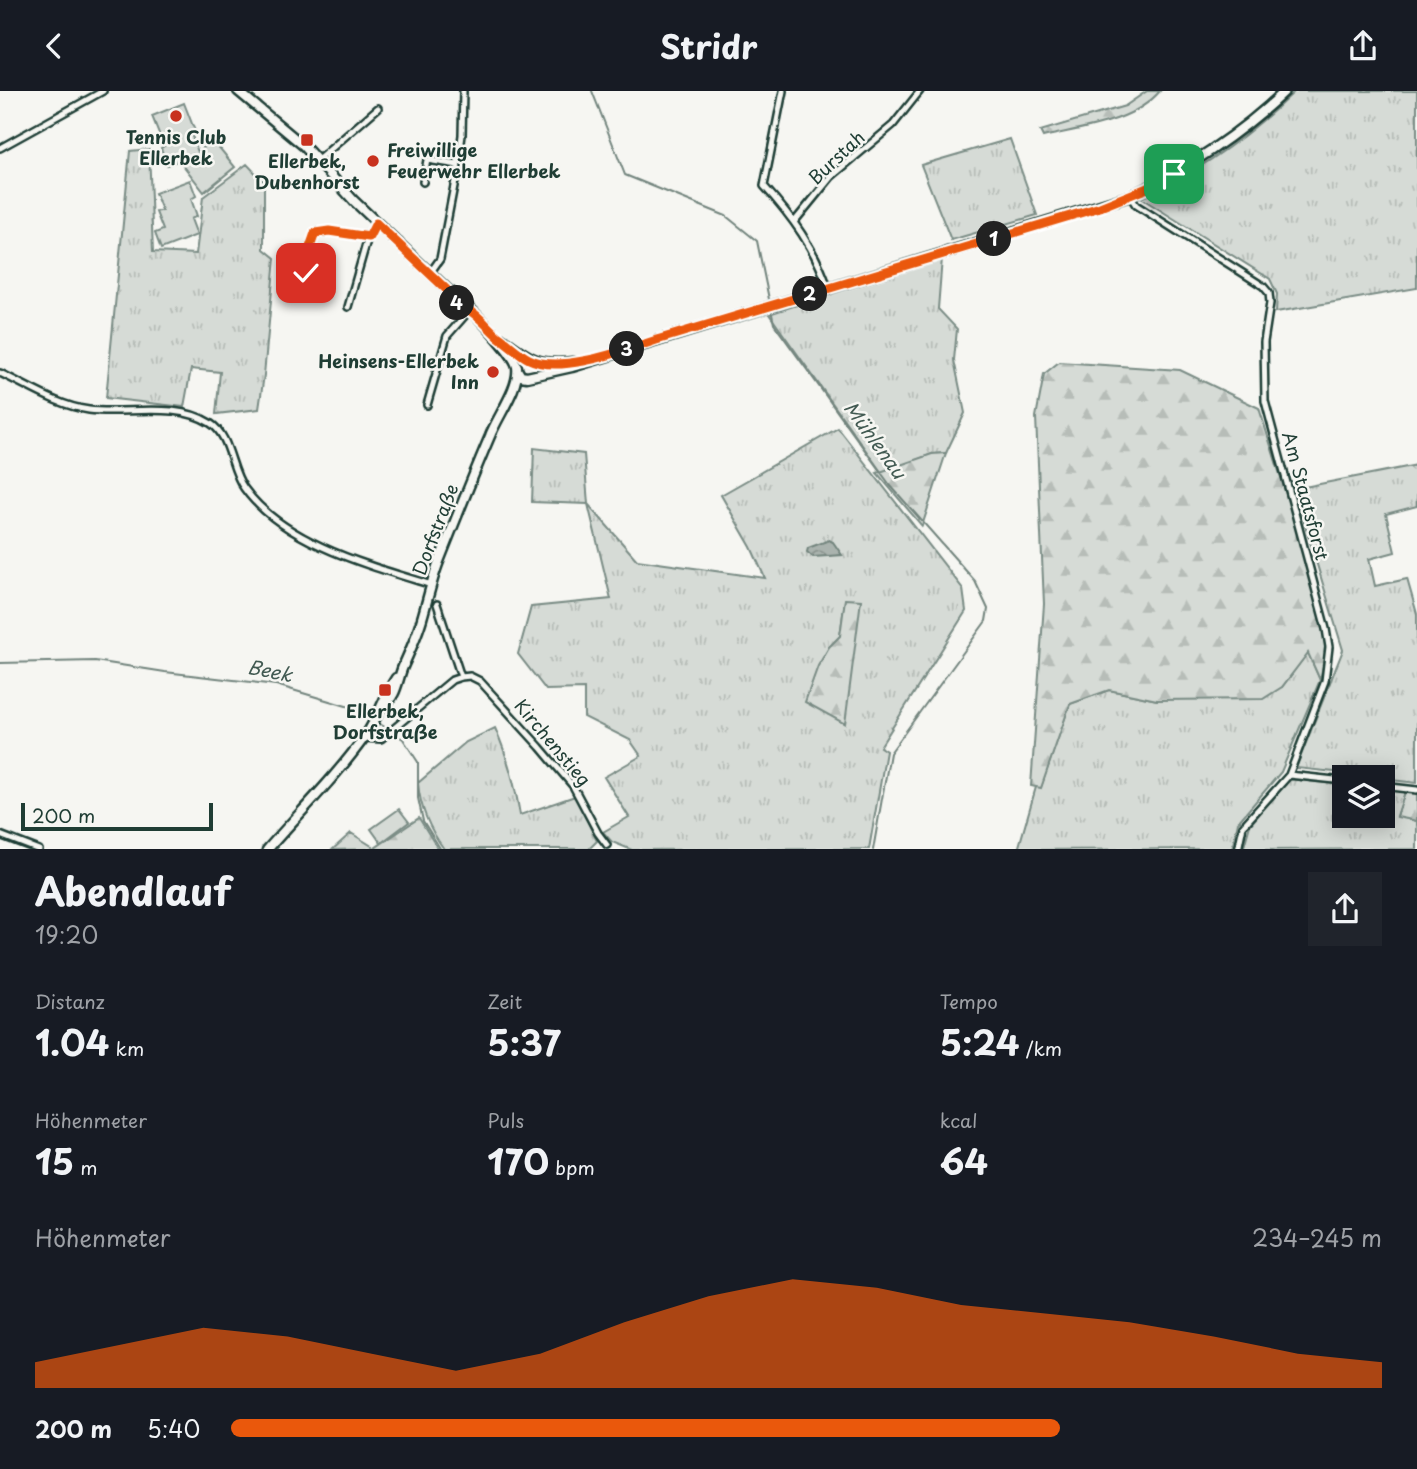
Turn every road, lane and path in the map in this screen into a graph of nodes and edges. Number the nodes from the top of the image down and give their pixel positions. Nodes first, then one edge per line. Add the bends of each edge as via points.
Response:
1 (103, 91) edge
2 (238, 91) edge
3 (463, 91) edge
4 (783, 91) edge
5 (920, 91) edge
6 (1285, 91) edge
7 (378, 108) dead end
8 (0, 148) edge
9 (428, 151) dead end
10 (318, 160) junction
11 (427, 160) junction
12 (458, 165) junction
13 (422, 182) dead end
14 (1130, 196) junction
15 (795, 221) junction
16 (376, 223) junction
17 (369, 237) junction
18 (306, 273) dead end
19 (430, 273) junction
20 (828, 288) junction
21 (348, 307) dead end
22 (468, 309) junction
23 (489, 329) junction
24 (530, 360) junction
25 (589, 360) junction
26 (517, 369) junction
27 (0, 373) edge
28 (531, 376) junction
29 (508, 401) junction
30 (427, 405) dead end
31 (432, 585) junction
32 (437, 604) dead end
33 (461, 677) junction
34 (364, 738) junction
35 (1289, 775) junction
36 (1332, 780) edge
37 (1395, 787) edge
38 (1417, 790) edge
39 (0, 835) edge
40 (607, 845) dead end
41 (39, 849) edge
42 (267, 849) edge
43 (1238, 849) edge

1 - 8 street
2 - 10 main road
3 - 12 street
4 - 15 street via 764,186
5 - 15 street, Burstah via 893,125 831,177
6 - 14 main road via 1188,165
7 - 10 street
9 - 11 street
10 - 16 main road
11 - 12 street
11 - 13 street
12 - 19 street via 440,259
14 - 20 main road
14 - 35 street, Am Staatsforst via 1136,205 1269,293 1265,401 1329,647 1325,681
15 - 20 street
16 - 17 street
16 - 19 main road
17 - 18 street via 315,233
17 - 21 street
19 - 22 main road
20 - 25 main road
22 - 23 main road
22 - 30 street via 447,336
23 - 24 main road
23 - 26 main road
24 - 25 main road via 562,364
24 - 26 main road via 520,362
24 - 28 main road via 536,368
25 - 28 main road
26 - 28 main road via 521,376
26 - 29 main road, Dorfstraße
27 - 31 street via 68,406 144,409 211,423 225,442 244,489 281,524 357,560
28 - 29 main road, Dorfstraße
29 - 31 main road, Dorfstraße
31 - 34 main road, Dorfstraße via 401,673
32 - 33 street
33 - 34 street via 381,739
33 - 40 street, Kirchenstieg via 480,681 540,747 573,786
34 - 42 main road, Dorfstraße
35 - 36 street
35 - 43 street, Am Staatsforst via 1251,815 1239,835
37 - 38 street
39 - 41 street

